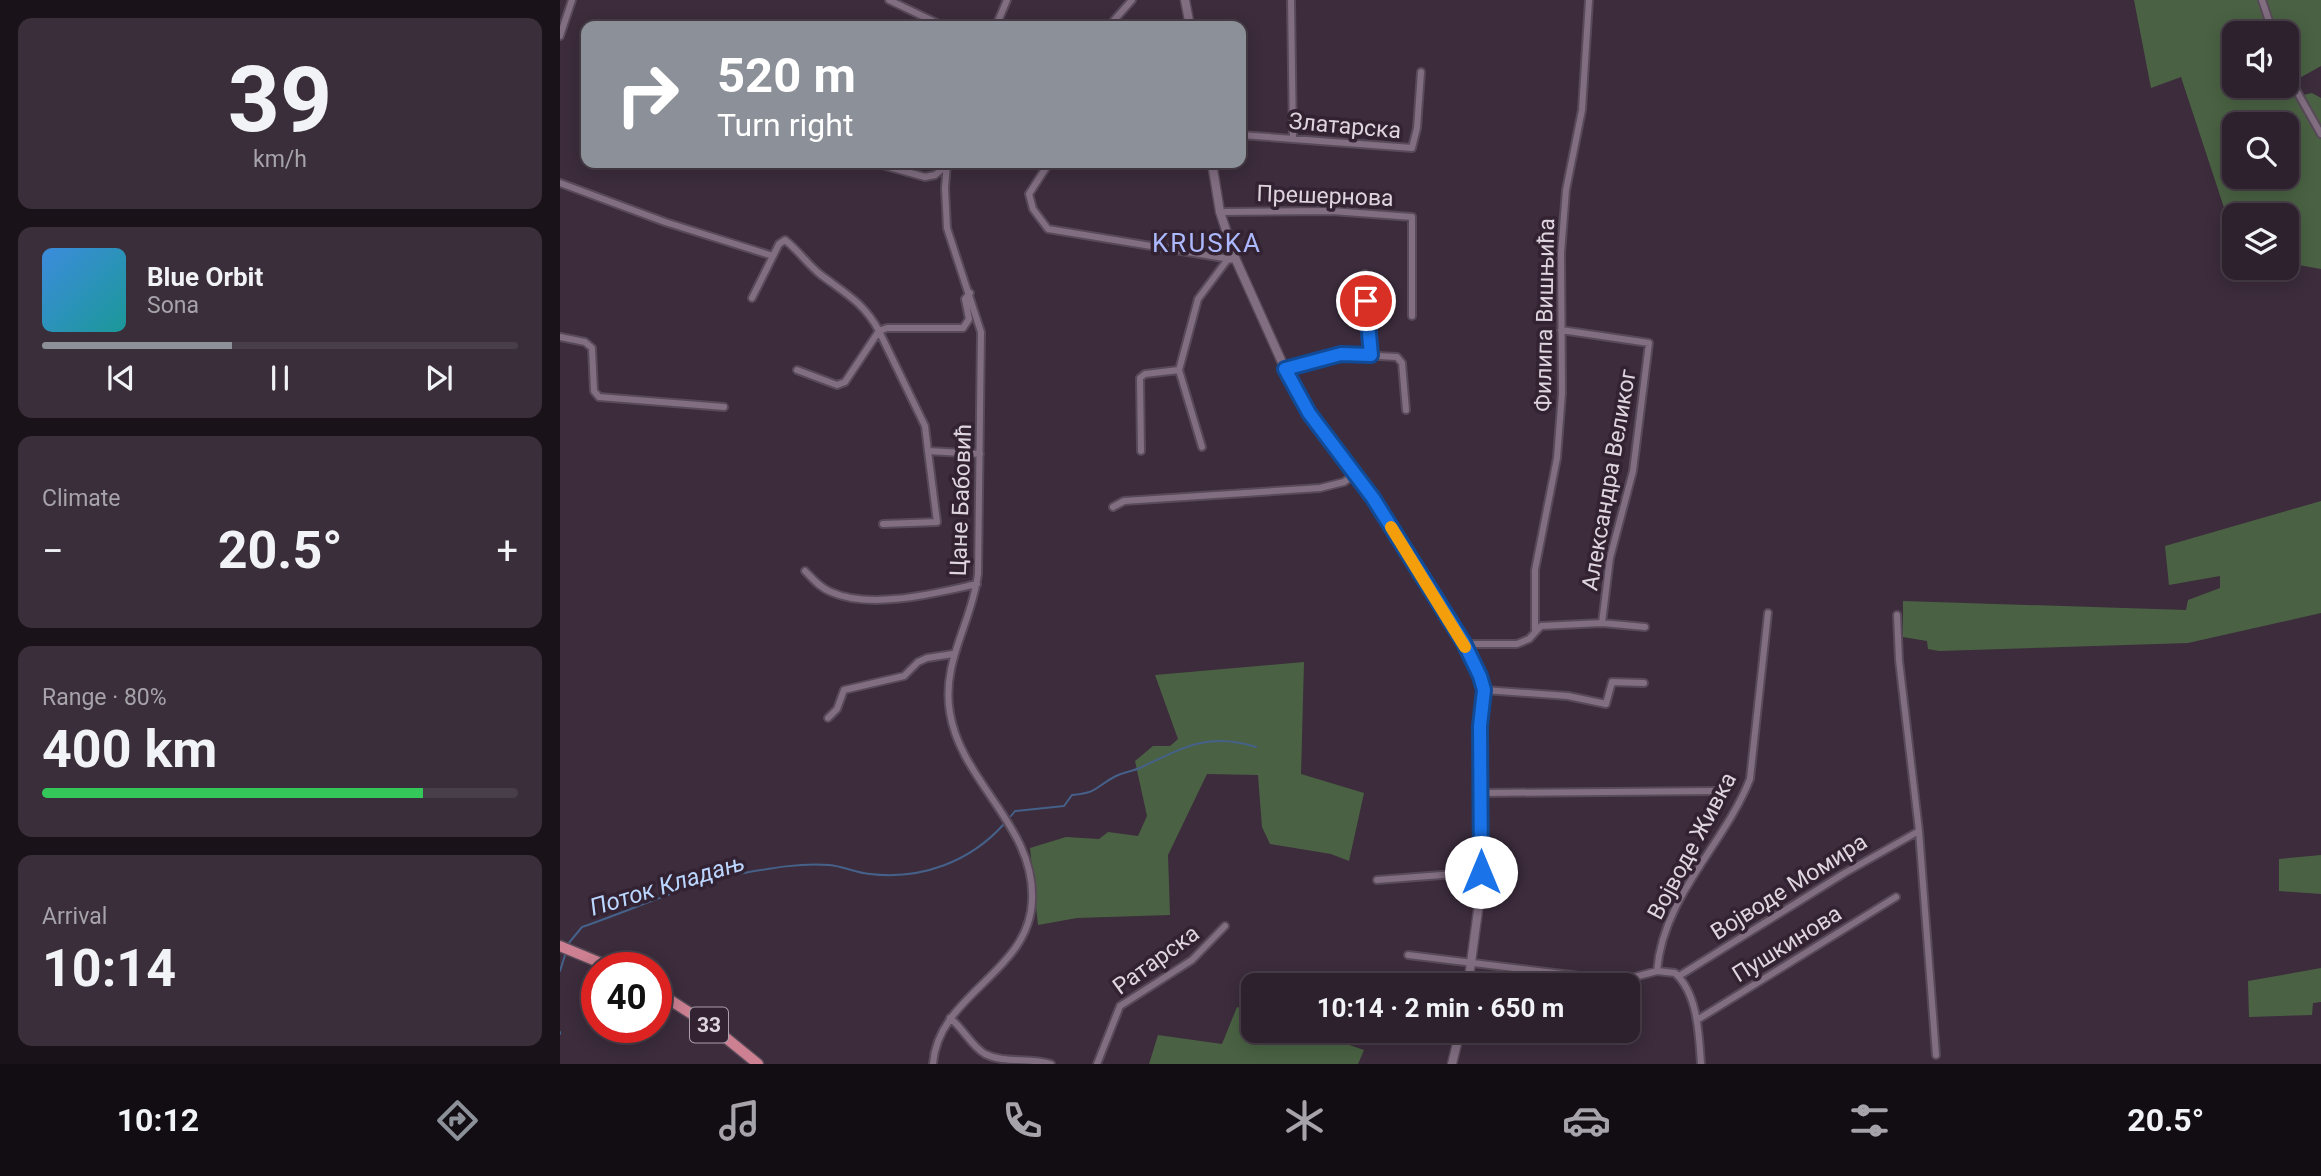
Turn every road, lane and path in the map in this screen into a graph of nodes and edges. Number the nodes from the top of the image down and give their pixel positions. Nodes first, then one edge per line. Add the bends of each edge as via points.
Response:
1 (572, 0) edge
2 (1007, 0) edge
3 (1132, 0) edge
4 (1185, 0) edge
5 (1291, 0) edge
6 (1589, 0) edge
7 (2262, 0) edge
8 (889, 1) edge
9 (932, 21) edge
10 (998, 21) edge
11 (1113, 21) edge
12 (1189, 21) edge
13 (2269, 21) edge
14 (560, 36) edge
15 (1421, 72) dead end
16 (2299, 95) edge
17 (2321, 134) edge
18 (1246, 135) edge
19 (1293, 139) junction
20 (893, 168) edge
21 (943, 168) edge
22 (947, 168) edge
23 (1046, 168) edge
24 (1213, 168) edge
25 (560, 183) edge
26 (1220, 212) junction
27 (773, 256) junction
28 (1232, 259) junction
29 (1365, 274) dead end
30 (970, 293) junction
31 (752, 298) dead end
32 (1412, 316) dead end
33 (1562, 330) junction
34 (879, 331) junction
35 (560, 337) edge
36 (1371, 355) junction
37 (1285, 369) junction
38 (797, 370) dead end
39 (1179, 370) junction
40 (724, 407) dead end
41 (1406, 410) dead end
42 (1202, 447) dead end
43 (928, 451) junction
44 (1141, 451) dead end
45 (980, 454) junction
46 (1355, 474) junction
47 (1113, 507) dead end
48 (883, 524) dead end
49 (806, 571) dead end
50 (976, 584) junction
51 (1768, 612) dead end
52 (1897, 615) dead end
53 (1602, 623) junction
54 (1645, 627) dead end
55 (1535, 630) junction
56 (1464, 643) junction
57 (953, 654) junction
58 (1644, 683) dead end
59 (1484, 690) junction
60 (828, 718) dead end
61 (1715, 792) dead end
62 (1481, 793) junction
63 (1919, 831) junction
64 (1481, 872) junction
65 (1377, 880) dead end
66 (1895, 897) dead end
67 (1225, 926) dead end
68 (560, 946) edge
69 (581, 955) edge
70 (1408, 955) dead end
71 (1472, 961) junction
72 (1657, 971) junction
73 (1470, 973) edge
74 (1679, 976) junction
75 (672, 1001) edge
76 (950, 1018) junction
77 (1697, 1020) junction
78 (1456, 1043) edge
79 (1936, 1055) dead end
80 (1451, 1061) edge
81 (758, 1064) edge
82 (933, 1064) edge
83 (1051, 1064) edge
84 (1097, 1064) edge
85 (1701, 1064) edge

1 - 14 street
2 - 10 street
3 - 11 street
4 - 12 street
5 - 19 street
6 - 33 street, Филипа Вишњића via 1582,110 1566,190
7 - 13 street
8 - 9 street
15 - 19 street, Златарска via 1412,148
16 - 17 street
18 - 19 street, Златарска
20 - 21 street via 925,177
22 - 30 street, Цане Бабовић via 947,228
23 - 28 street via 1029,194 1033,209 1048,229
24 - 26 street
25 - 27 street
26 - 28 street
26 - 32 street, Прешернова via 1321,211 1412,217
27 - 31 street
27 - 34 street via 780,242 787,241 820,274 858,300
28 - 37 street
28 - 39 street via 1198,299
29 - 36 street
30 - 34 street via 965,299 969,319 963,328
30 - 45 street, Цане Бабовић via 981,332
33 - 53 street, Александра Великог via 1649,343 1633,471 1610,558
33 - 55 street, Филипа Вишњића via 1557,458 1535,570
34 - 38 street via 842,384
34 - 43 street via 925,426
35 - 40 street via 592,348 593,391 599,397
36 - 37 street via 1341,354
36 - 41 street via 1401,358
37 - 46 street via 1309,413
39 - 42 street
39 - 44 street via 1140,378
43 - 45 street
43 - 48 street via 937,522
45 - 50 street, Цане Бабовић
46 - 47 street via 1320,488 1124,501
46 - 56 street
49 - 50 street via 828,592 850,597 922,597
50 - 57 street, Цане Бабовић
51 - 72 street, Војводе Живка via 1750,779 1742,800 1675,909
52 - 63 street
53 - 54 street, Александра Великог
53 - 55 street, Александра Великог via 1560,623
55 - 56 street, Александра Великог via 1517,644
56 - 59 street
57 - 60 street via 918,662 904,676 844,691
57 - 76 street, Цане Бабовић via 948,679 950,717 1024,856 1032,901 1026,930 1007,960
58 - 59 street via 1612,682 1606,704 1568,696
59 - 62 street
61 - 62 street
62 - 64 street
63 - 74 street, Војводе Момира
63 - 79 street
64 - 65 street
64 - 71 street
66 - 77 street, Пушкинова
67 - 84 street, Ратарска via 1192,960 1120,1006
68 - 69 main road
70 - 71 street
71 - 72 street via 1620,981
71 - 73 street
72 - 74 street
74 - 77 street
75 - 81 main road, 33
76 - 82 street
76 - 83 street via 988,1056
77 - 85 street
78 - 80 street

